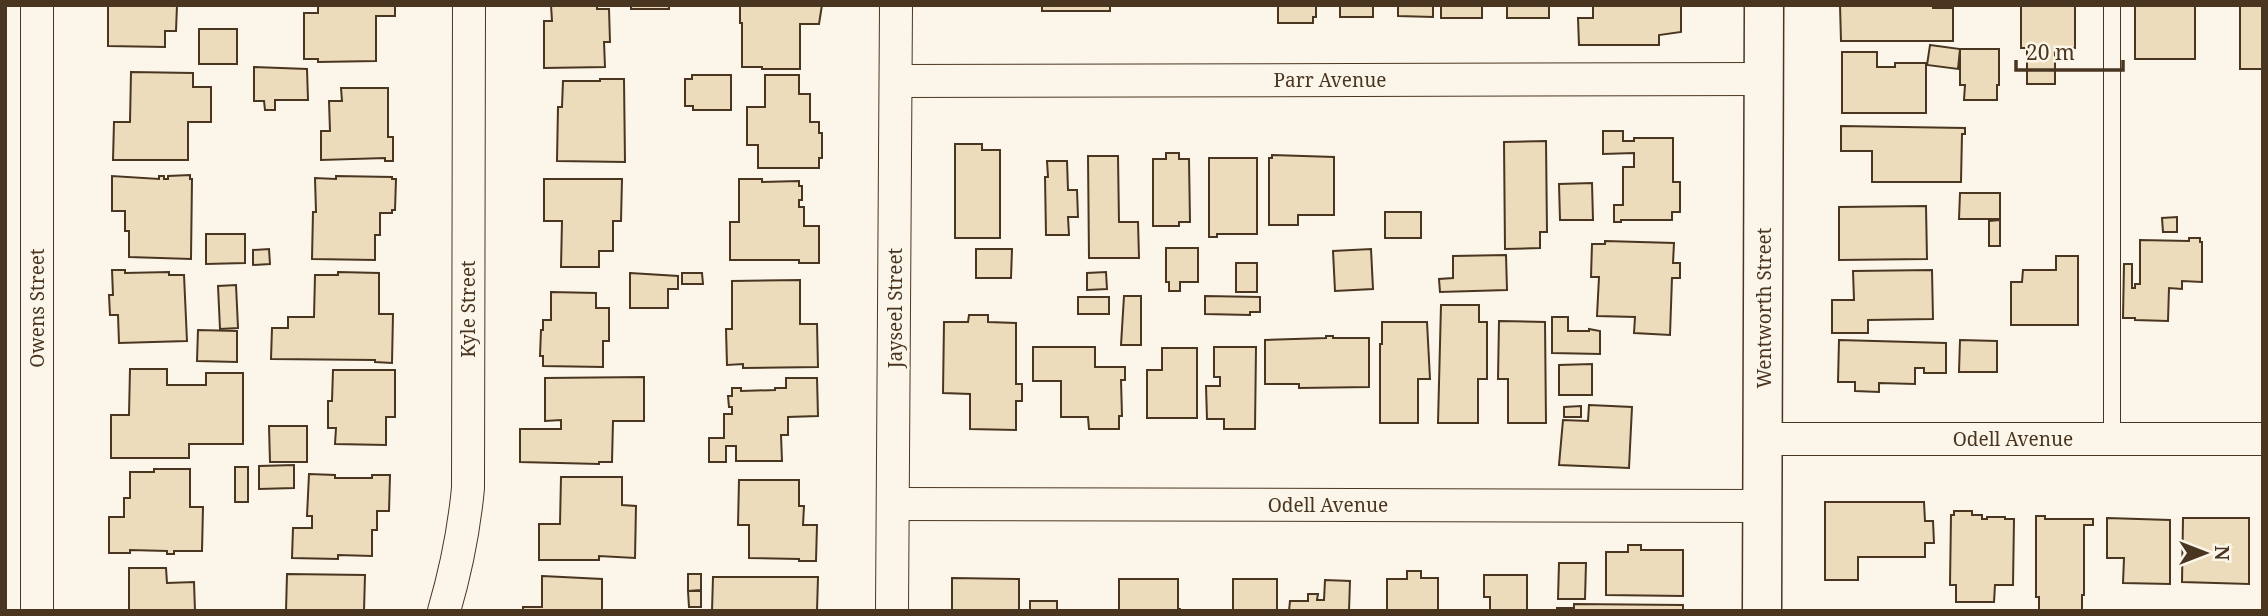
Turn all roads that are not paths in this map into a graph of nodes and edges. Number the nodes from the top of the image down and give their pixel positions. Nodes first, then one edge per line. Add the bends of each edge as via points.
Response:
1 (37, 5) edge
2 (469, 5) edge
3 (896, 5) edge
4 (1764, 5) edge
5 (2112, 5) edge
6 (1764, 79) junction
7 (896, 81) junction
8 (1763, 439) junction
9 (2112, 439) junction
10 (2263, 439) edge
11 (893, 504) junction
12 (1763, 506) junction
13 (37, 611) edge
14 (444, 611) edge
15 (892, 611) edge
16 (1762, 611) edge

1 - 13 street, Owens Street
2 - 14 street, Kyle Street via 468,488
3 - 7 street, Jayseel Street
4 - 6 street, Wentworth Street
5 - 9 lane
6 - 7 street, Parr Avenue
6 - 8 street, Wentworth Street
7 - 11 street, Jayseel Street
8 - 9 street, Odell Avenue
8 - 12 street, Wentworth Street
9 - 10 street, Odell Avenue
11 - 12 street, Odell Avenue
11 - 15 street, Jayseel Street
12 - 16 street, Wentworth Street

